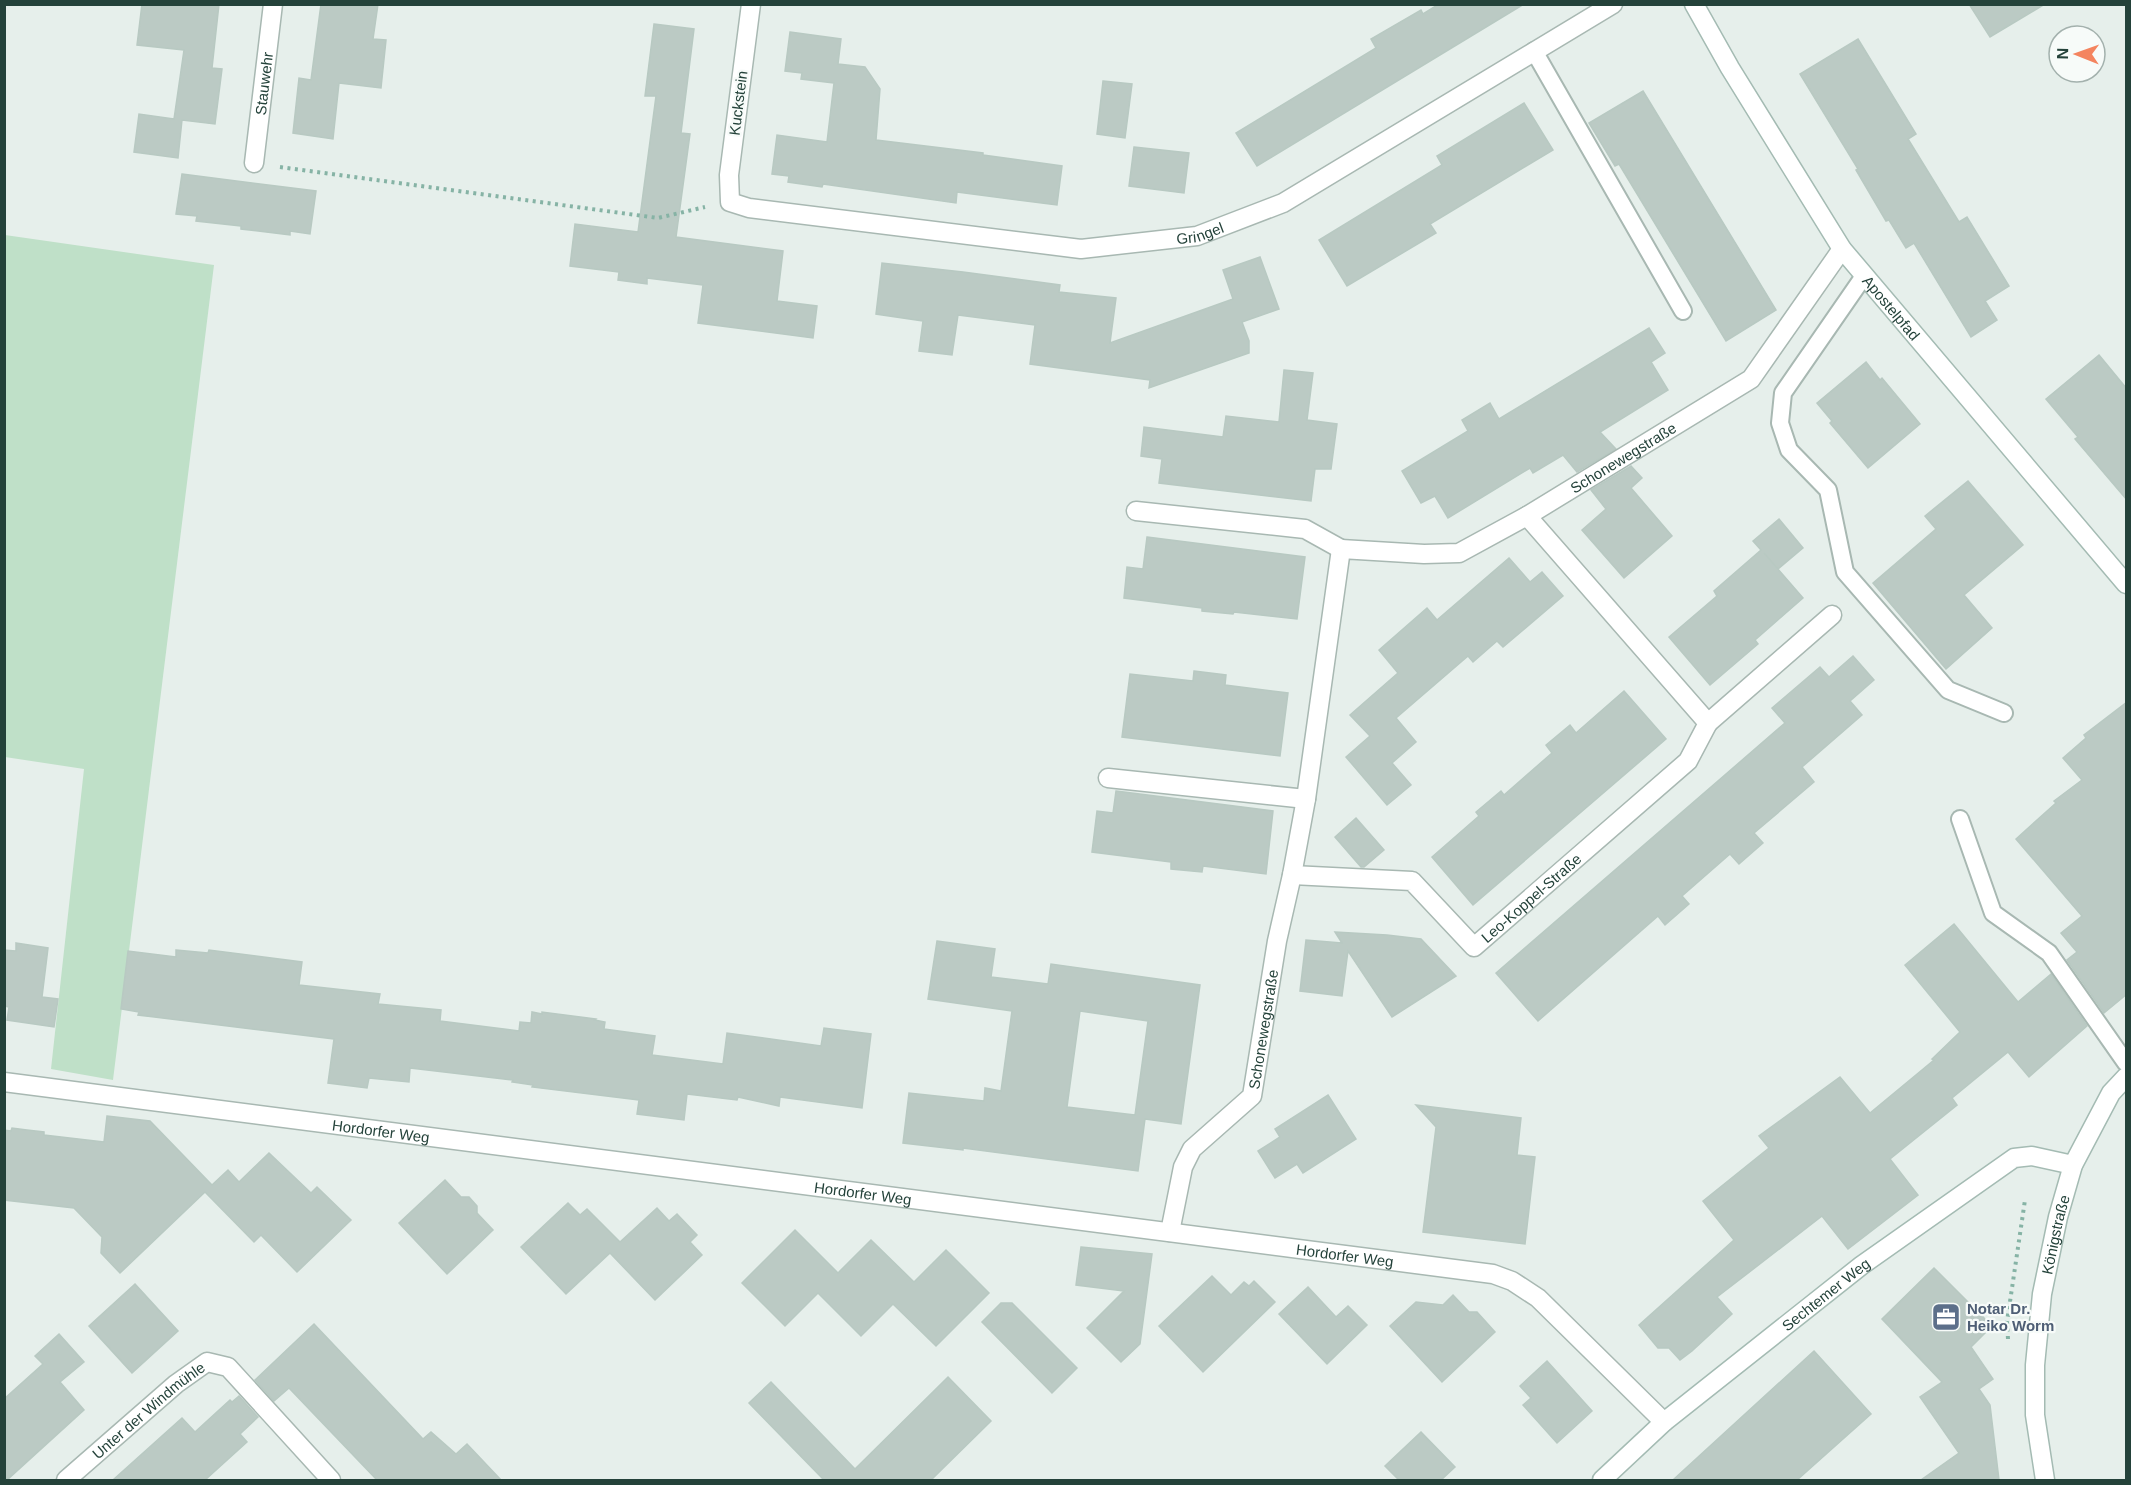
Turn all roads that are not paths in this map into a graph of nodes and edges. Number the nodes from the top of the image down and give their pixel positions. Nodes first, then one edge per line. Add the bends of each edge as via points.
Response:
1 (273, 4) edge
2 (751, 4) edge
3 (1613, 4) edge
4 (1694, 4) edge
5 (1534, 51) junction
6 (254, 163) road end
7 (729, 202) joint
8 (1842, 249) junction
9 (1864, 276) junction
10 (1683, 311) dead end
11 (1136, 511) dead end
12 (1527, 516) junction
13 (1341, 549) junction
14 (2127, 584) edge
15 (1832, 615) dead end
16 (2004, 713) dead end
17 (1708, 723) junction
18 (1108, 778) dead end
19 (1306, 799) junction
20 (1960, 819) dead end
21 (1292, 875) junction
22 (2127, 1063) edge
23 (2127, 1077) edge
24 (4, 1082) edge
25 (2073, 1165) junction
26 (1170, 1232) junction
27 (1664, 1422) junction
28 (66, 1480) edge
29 (331, 1480) edge
30 (1602, 1480) edge
31 (2045, 1480) edge

1 - 6 street, Stauwehr
2 - 7 street, Kuckstein
3 - 5 street, Gringel
4 - 8 street, Apostelpfad
5 - 7 street, Gringel via 1283,203 1197,236 1081,249 749,208
5 - 10 lane
8 - 9 street, Apostelpfad
8 - 12 street, Schonewegstraße via 1751,379
9 - 14 street, Apostelpfad
9 - 16 lane via 1783,393 1780,423 1789,450 1828,490 1845,572 1948,690
11 - 13 street, Schonewegstraße via 1305,529
12 - 13 street, Schonewegstraße via 1459,553
12 - 17 street
13 - 19 street, Schonewegstraße
15 - 17 street, Leo-Koppel-Straße
17 - 21 street, Leo-Koppel-Straße via 1688,761 1474,947 1412,881
18 - 19 street
19 - 21 street, Schonewegstraße
20 - 22 lane via 1993,913 2049,952
21 - 26 street, Schonewegstraße via 1277,941 1252,1096 1192,1149 1183,1167
23 - 25 street, Königstraße via 2110,1094
24 - 26 street, Hordorfer Weg
25 - 27 street, Sechtemer Weg via 2032,1156 2014,1158 1862,1265
25 - 31 street, Königstraße via 2042,1293 2035,1365 2035,1415
26 - 27 street, Hordorfer Weg via 1493,1274 1538,1298
27 - 30 street, Sechtemer Weg
28 - 29 street, Unter der Windmühle via 176,1384 207,1362 228,1366

